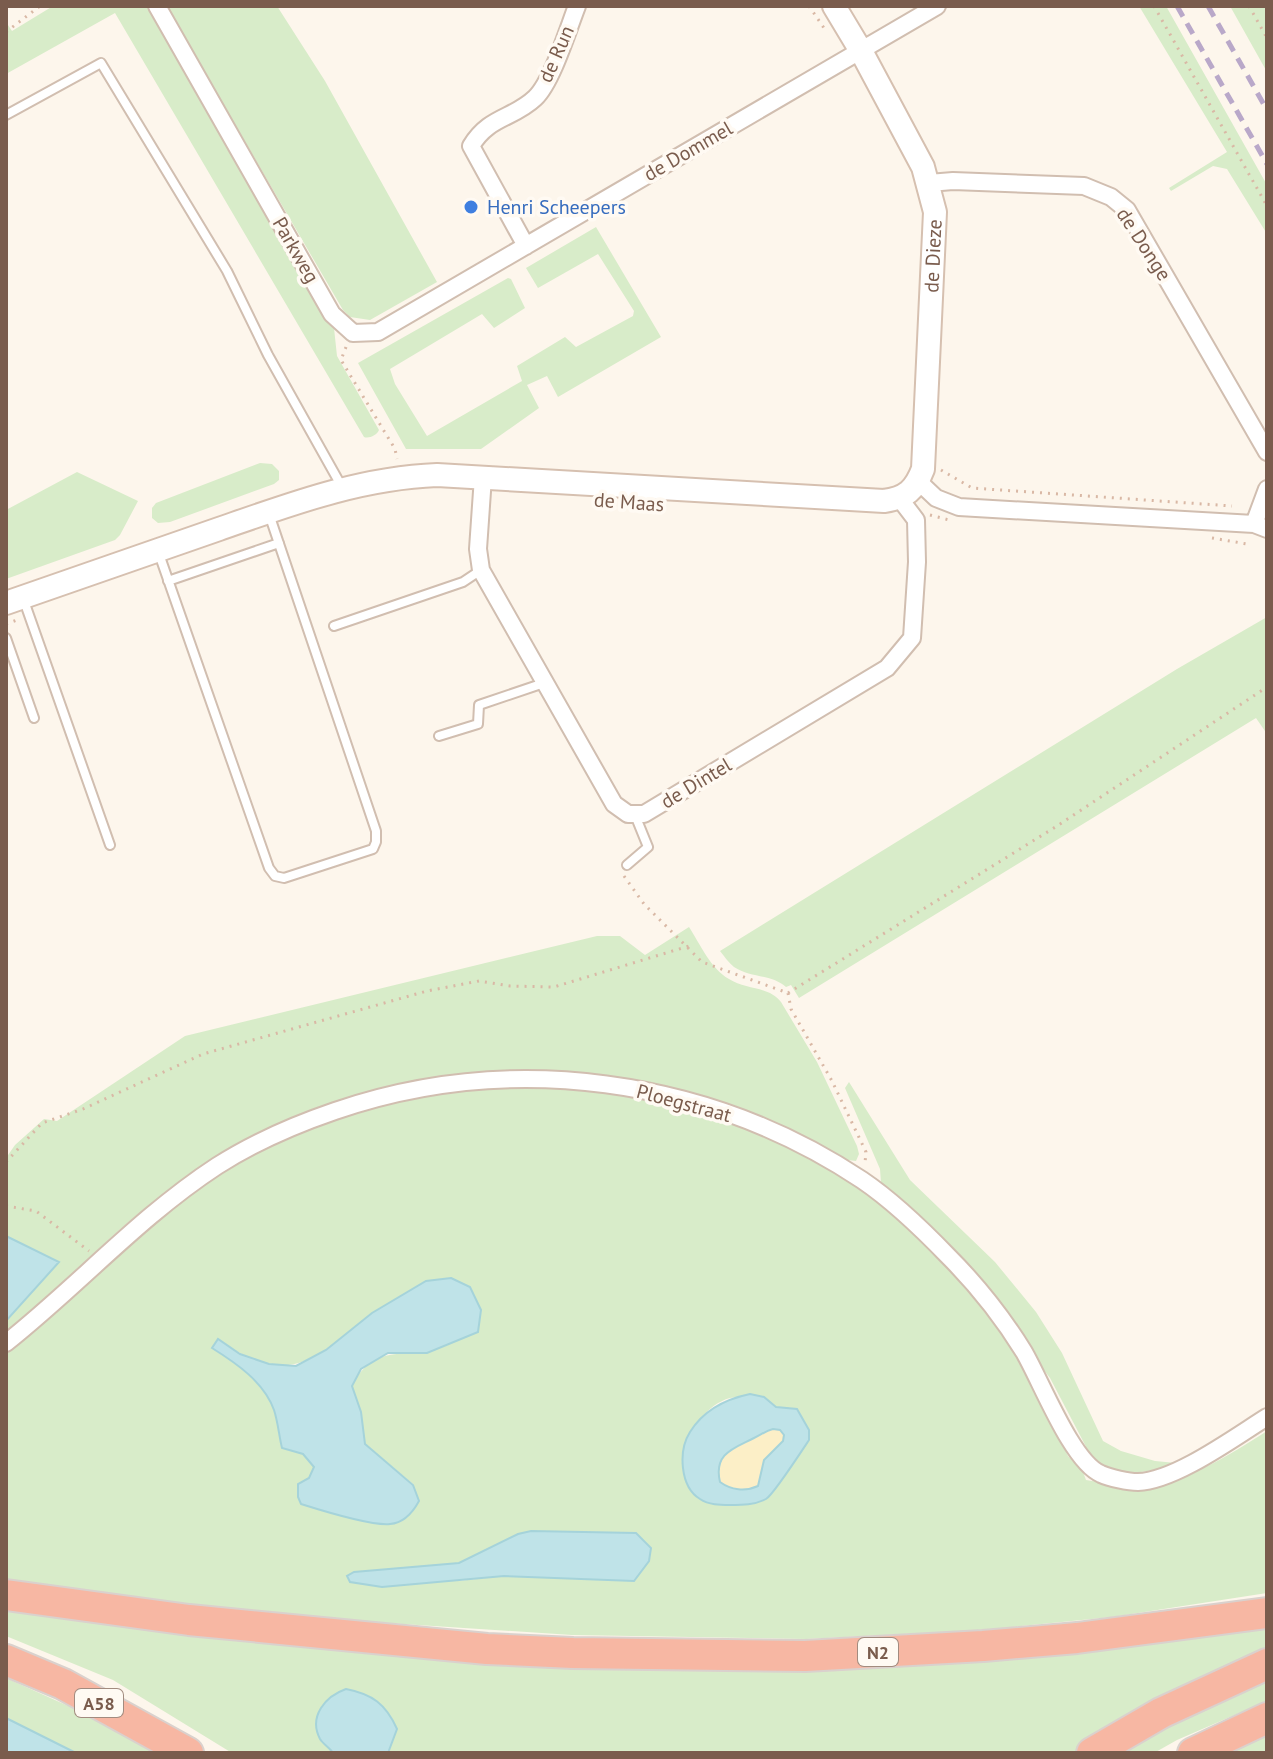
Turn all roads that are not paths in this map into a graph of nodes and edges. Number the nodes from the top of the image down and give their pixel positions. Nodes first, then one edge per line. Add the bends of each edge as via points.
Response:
1 (157, 6) edge
2 (577, 6) edge
3 (834, 6) edge
4 (937, 6) edge
5 (853, 55) junction
6 (6, 115) edge
7 (929, 183) junction
8 (526, 246) junction
9 (353, 333) joint
10 (1267, 452) edge
11 (483, 477) junction
12 (918, 481) junction
13 (343, 488) junction
14 (1267, 489) edge
15 (900, 499) junction
16 (268, 512) junction
17 (1260, 527) edge
18 (279, 543) junction
19 (158, 550) junction
20 (481, 570) junction
21 (168, 581) junction
22 (20, 605) edge
23 (334, 626) dead end
24 (6, 638) edge
25 (545, 682) junction
26 (34, 718) dead end
27 (439, 736) dead end
28 (635, 814) junction
29 (110, 845) dead end
30 (627, 865) road end
31 (6, 1343) edge
32 (1267, 1417) edge
33 (6, 1595) edge
34 (1267, 1613) edge
35 (6, 1660) edge
36 (1258, 1668) edge
37 (1267, 1718) edge
38 (188, 1753) edge
39 (1092, 1753) edge
40 (1193, 1753) edge

1 - 9 street, Parkweg via 332,314
2 - 8 street, de Run via 535,98 480,131 471,146
3 - 5 street, de Dieze
4 - 5 street, de Dommel
5 - 7 street, de Dieze
5 - 8 street, de Dommel
6 - 13 lane via 101,63 227,271
7 - 10 street, de Donge via 1084,186 1111,197 1127,210
7 - 12 street, de Dieze via 935,212 923,469
8 - 9 street, de Dommel via 378,332
11 - 13 street, de Maas via 399,476
11 - 15 street, de Maas
11 - 20 street, de Dintel
12 - 15 street
12 - 17 street via 936,498 959,507
13 - 16 street, de Maas
14 - 17 street
15 - 28 street, de Dintel via 916,520 912,638 887,668 644,814
16 - 18 lane
16 - 19 street, de Maas
18 - 21 lane
18 - 21 lane via 376,831 373,849 284,878 275,876
19 - 21 lane
19 - 22 street, de Maas
20 - 23 lane via 463,582
20 - 25 street, de Dintel
22 - 29 lane
24 - 26 lane
25 - 27 lane via 479,705 478,724
25 - 28 street, de Dintel via 614,804
28 - 30 lane via 648,847
31 - 32 street, Ploegstraat via 163,1205 259,1142 365,1101 423,1087 465,1080 544,1079 644,1089 701,1104 798,1144 862,1180 949,1257 997,1312 1075,1449 1099,1474 1137,1482 1163,1476
33 - 34 highway, N2 via 189,1620 573,1653 805,1656 983,1646
35 - 38 highway, A58 via 63,1684
36 - 39 highway via 1161,1713
37 - 40 highway

